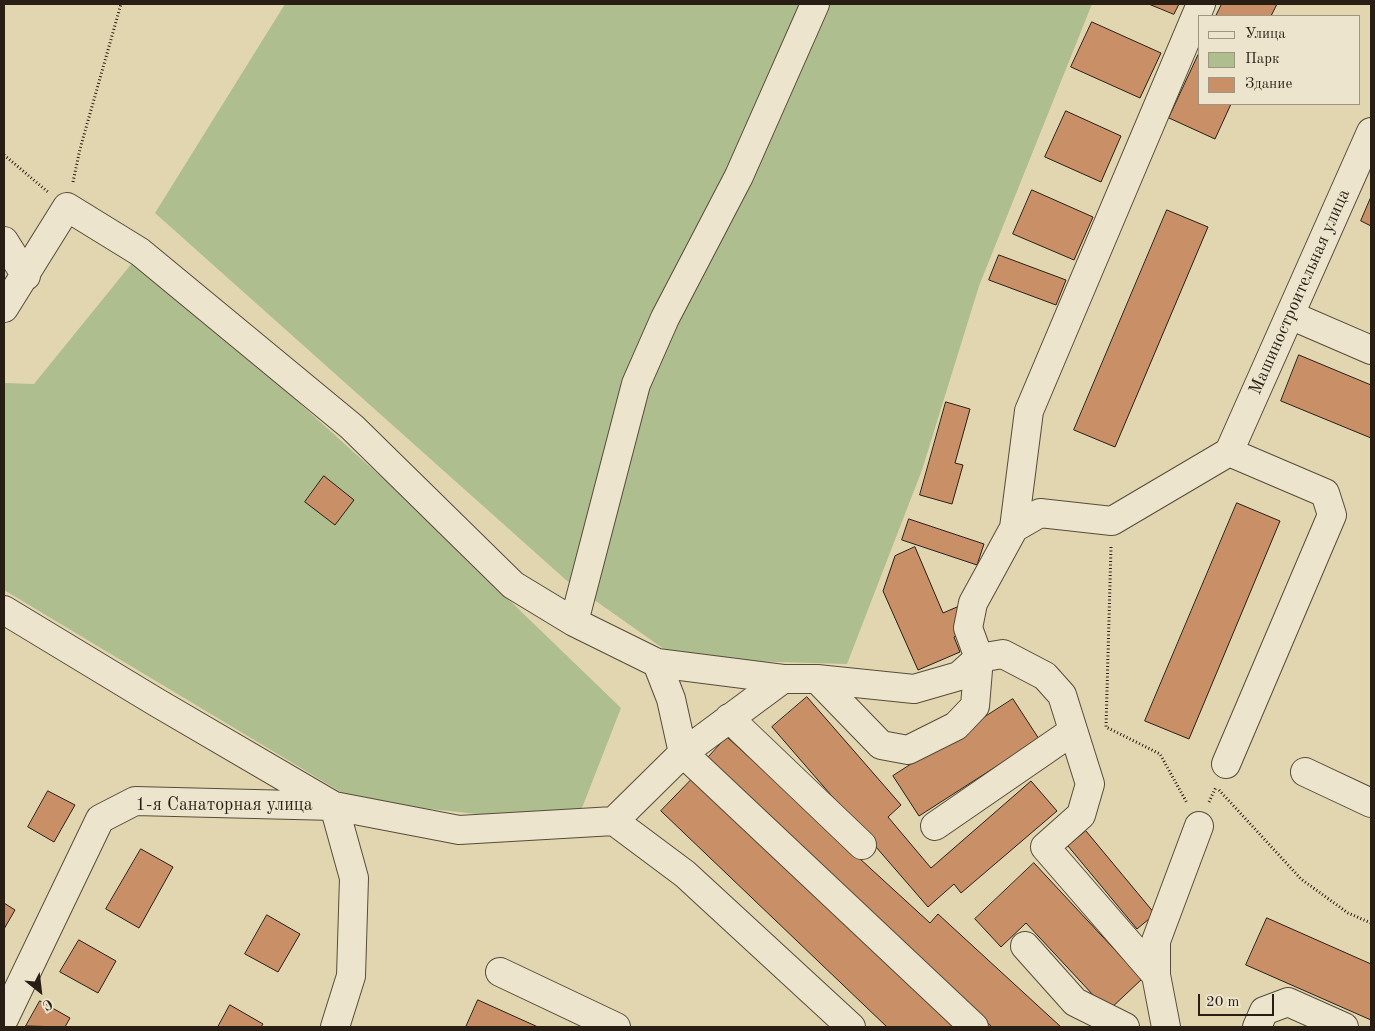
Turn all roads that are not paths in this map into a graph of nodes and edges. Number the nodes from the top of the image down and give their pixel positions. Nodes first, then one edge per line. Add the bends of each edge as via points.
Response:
1 (815, 4) edge
2 (1201, 4) edge
3 (1371, 132) edge
4 (4, 241) edge
5 (26, 276) junction
6 (4, 308) edge
7 (1290, 315) junction
8 (1371, 350) edge
9 (1229, 452) junction
10 (1014, 528) junction
11 (4, 610) edge
12 (574, 622) junction
13 (980, 658) junction
14 (657, 663) junction
15 (783, 679) junction
16 (817, 680) junction
17 (730, 718) junction
18 (1070, 718) junction
19 (683, 753) junction
20 (1305, 772) dead end
21 (1221, 775) road end
22 (1371, 803) edge
23 (334, 806) junction
24 (614, 821) junction
25 (935, 826) dead end
26 (1199, 826) road end
27 (862, 845) dead end
28 (1026, 946) dead end
29 (500, 972) dead end
30 (1156, 975) junction
31 (4, 1019) edge
32 (335, 1027) edge
33 (616, 1027) edge
34 (851, 1027) edge
35 (974, 1027) edge
36 (1126, 1027) edge
37 (1166, 1027) edge
38 (1257, 1027) edge
39 (1344, 1027) edge

1 - 12 street via 739,176 665,318 636,384
2 - 10 street via 1029,411
3 - 7 street, Машиностроительная улица
4 - 5 street
5 - 6 street
5 - 12 street via 67,207 148,258 352,427 513,585
7 - 8 street
7 - 9 street, Машиностроительная улица
9 - 10 street via 1112,521 1040,513
9 - 21 street via 1325,493 1332,515
10 - 13 street via 973,603 968,628
11 - 23 street
12 - 14 street
13 - 16 street via 959,676 914,689
13 - 16 street via 975,706 956,726 908,750 881,746
13 - 18 street via 1003,654 1045,676 1062,694
14 - 15 street
14 - 19 street via 671,699
15 - 16 street
15 - 17 street
17 - 19 street
17 - 27 street
18 - 25 street
18 - 30 street via 1090,784 1081,816 1045,847
19 - 24 street
19 - 35 street
20 - 22 street
23 - 24 street via 459,830
23 - 31 street, 1-я Санаторная улица via 135,801 100,819
23 - 32 street via 354,878 352,976
24 - 34 street via 685,874
26 - 30 street via 1156,942
28 - 36 street via 1075,1002
29 - 33 street
30 - 37 street
38 - 39 street via 1264,1011 1288,1002

